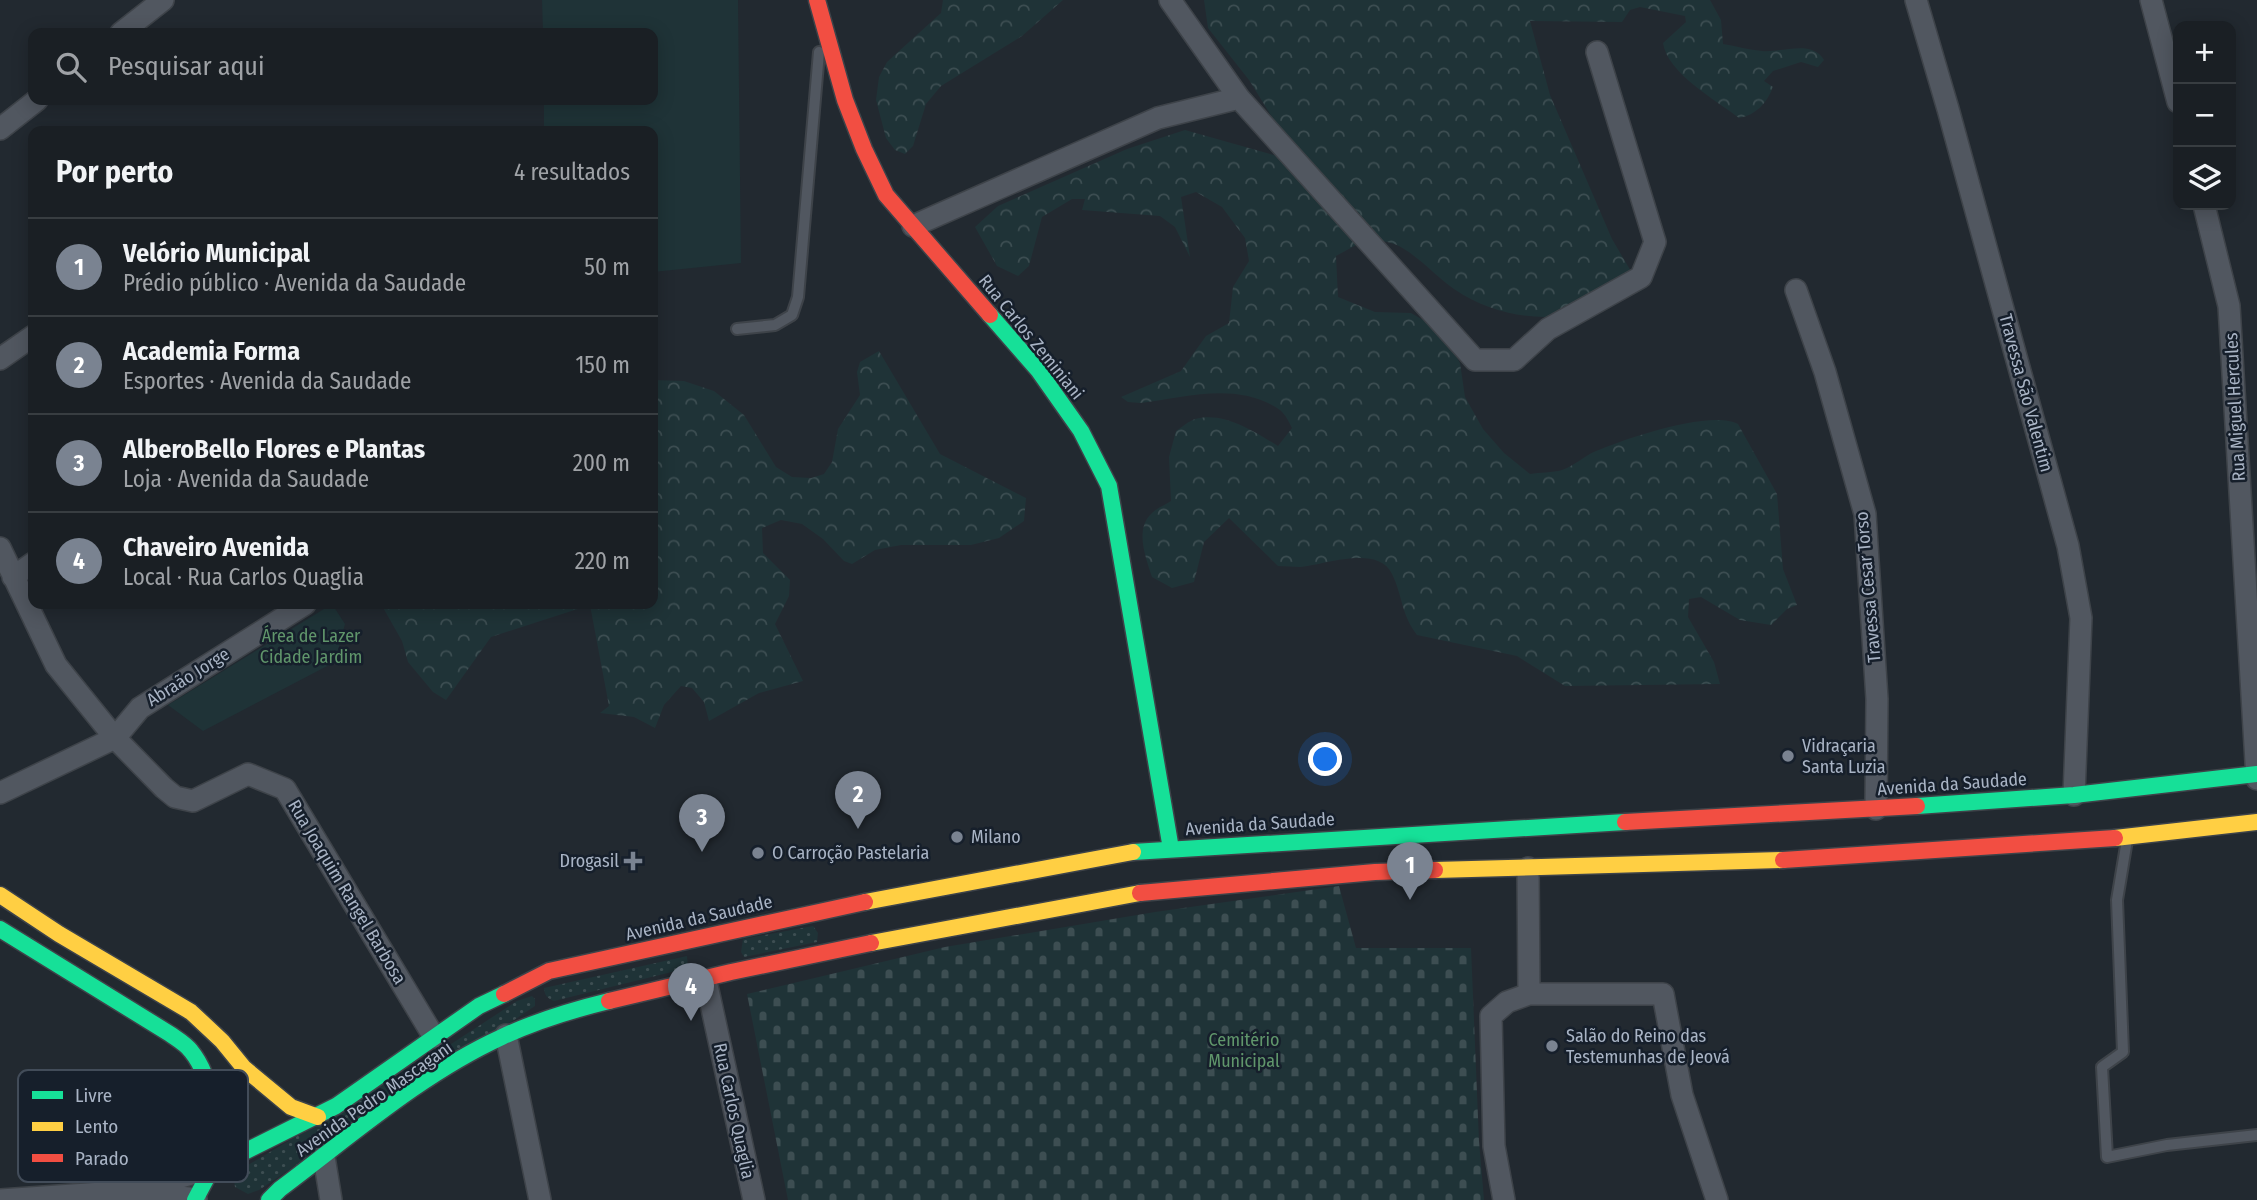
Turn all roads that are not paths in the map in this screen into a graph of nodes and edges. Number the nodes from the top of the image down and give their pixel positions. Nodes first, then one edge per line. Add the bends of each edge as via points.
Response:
1 (163, 0) edge
2 (817, 0) edge
3 (1170, 0) edge
4 (1916, 0) edge
5 (2151, 0) edge
6 (821, 20) junction
7 (127, 28) edge
8 (1597, 52) dead end
9 (2173, 84) edge
10 (1240, 98) junction
11 (31, 105) edge
12 (0, 129) edge
13 (2205, 210) edge
14 (913, 226) junction
15 (1796, 290) dead end
16 (737, 329) dead end
17 (28, 339) edge
18 (0, 359) edge
19 (0, 548) edge
20 (28, 566) edge
21 (13, 577) junction
22 (28, 608) edge
23 (29, 609) edge
24 (297, 609) edge
25 (115, 738) junction
26 (2257, 776) edge
27 (0, 793) edge
28 (2074, 795) junction
29 (1876, 809) junction
30 (2257, 822) edge
31 (2127, 837) junction
32 (1171, 849) junction
33 (1528, 868) junction
34 (0, 895) edge
35 (896, 909) junction
36 (821, 910) junction
37 (0, 929) edge
38 (722, 933) junction
39 (902, 937) junction
40 (832, 939) junction
41 (707, 965) junction
42 (1529, 994) junction
43 (506, 1035) junction
44 (434, 1037) junction
45 (202, 1070) edge
46 (318, 1117) junction
47 (2257, 1135) edge
48 (248, 1151) edge
49 (324, 1157) junction
50 (163, 1182) edge
51 (206, 1182) edge
52 (131, 1191) junction
53 (274, 1195) edge
54 (0, 1200) edge
55 (199, 1200) edge
56 (260, 1200) edge
57 (331, 1200) edge
58 (540, 1200) edge
59 (754, 1200) edge
60 (1504, 1200) edge
61 (1717, 1200) edge

1 - 7 street
2 - 6 main road, Rua Carlos Zeminiani
3 - 10 street
4 - 28 street, Travessa São Valentim via 2068,546 2081,618
5 - 9 street
6 - 14 main road, Rua Carlos Zeminiani via 869,164 886,195
6 - 16 lane via 798,297 792,315 775,325
8 - 10 street via 1655,242 1641,278 1548,329 1514,360 1475,360
10 - 14 street via 1158,118
11 - 12 street
13 - 26 street, Rua Miguel Hercules via 2229,306
14 - 32 main road, Rua Carlos Zeminiani via 1038,370 1081,431 1109,486
15 - 29 street, Travessa Cesar Torso via 1825,372 1865,514 1877,699
17 - 18 street
19 - 21 street, Rua Joaquim Rangel Barbosa
20 - 21 street
21 - 22 street, Rua Joaquim Rangel Barbosa
23 - 25 street, Rua Joaquim Rangel Barbosa via 56,665
24 - 25 street, Abraão Jorge via 140,708
25 - 27 street
25 - 44 street, Rua Joaquim Rangel Barbosa via 175,797 193,801 248,775 285,789
26 - 28 main road, Avenida da Saudade
28 - 29 main road, Avenida da Saudade
29 - 32 main road, Avenida da Saudade via 1767,820
30 - 31 main road
31 - 33 main road
31 - 47 lane via 2117,900 2123,1052 2102,1068 2107,1157
32 - 35 main road, Avenida da Saudade via 1131,852
33 - 39 main road via 1375,872 1149,891
33 - 42 street
34 - 46 main road via 191,1012 266,1087 291,1107
35 - 36 main road, Avenida da Saudade
35 - 39 main road
36 - 38 main road, Avenida da Saudade
36 - 40 main road via 830,922
37 - 45 main road via 170,1034 191,1051
38 - 41 main road
38 - 44 main road, Avenida da Saudade via 549,971 479,1006
39 - 40 main road
40 - 41 main road via 731,972
41 - 43 main road
41 - 59 street, Rua Carlos Quaglia
42 - 60 street via 1507,1002 1491,1016 1494,1146
42 - 61 street via 1663,994 1682,1095
43 - 49 main road, Avenida Pedro Mascagani via 405,1097
43 - 58 street
44 - 46 main road, Avenida da Saudade
46 - 48 main road, Avenida da Saudade
49 - 53 main road, Avenida Pedro Mascagani
49 - 57 street
50 - 52 street
51 - 55 main road
52 - 54 street
52 - 55 street
53 - 56 main road, Avenida Pedro Mascagani

